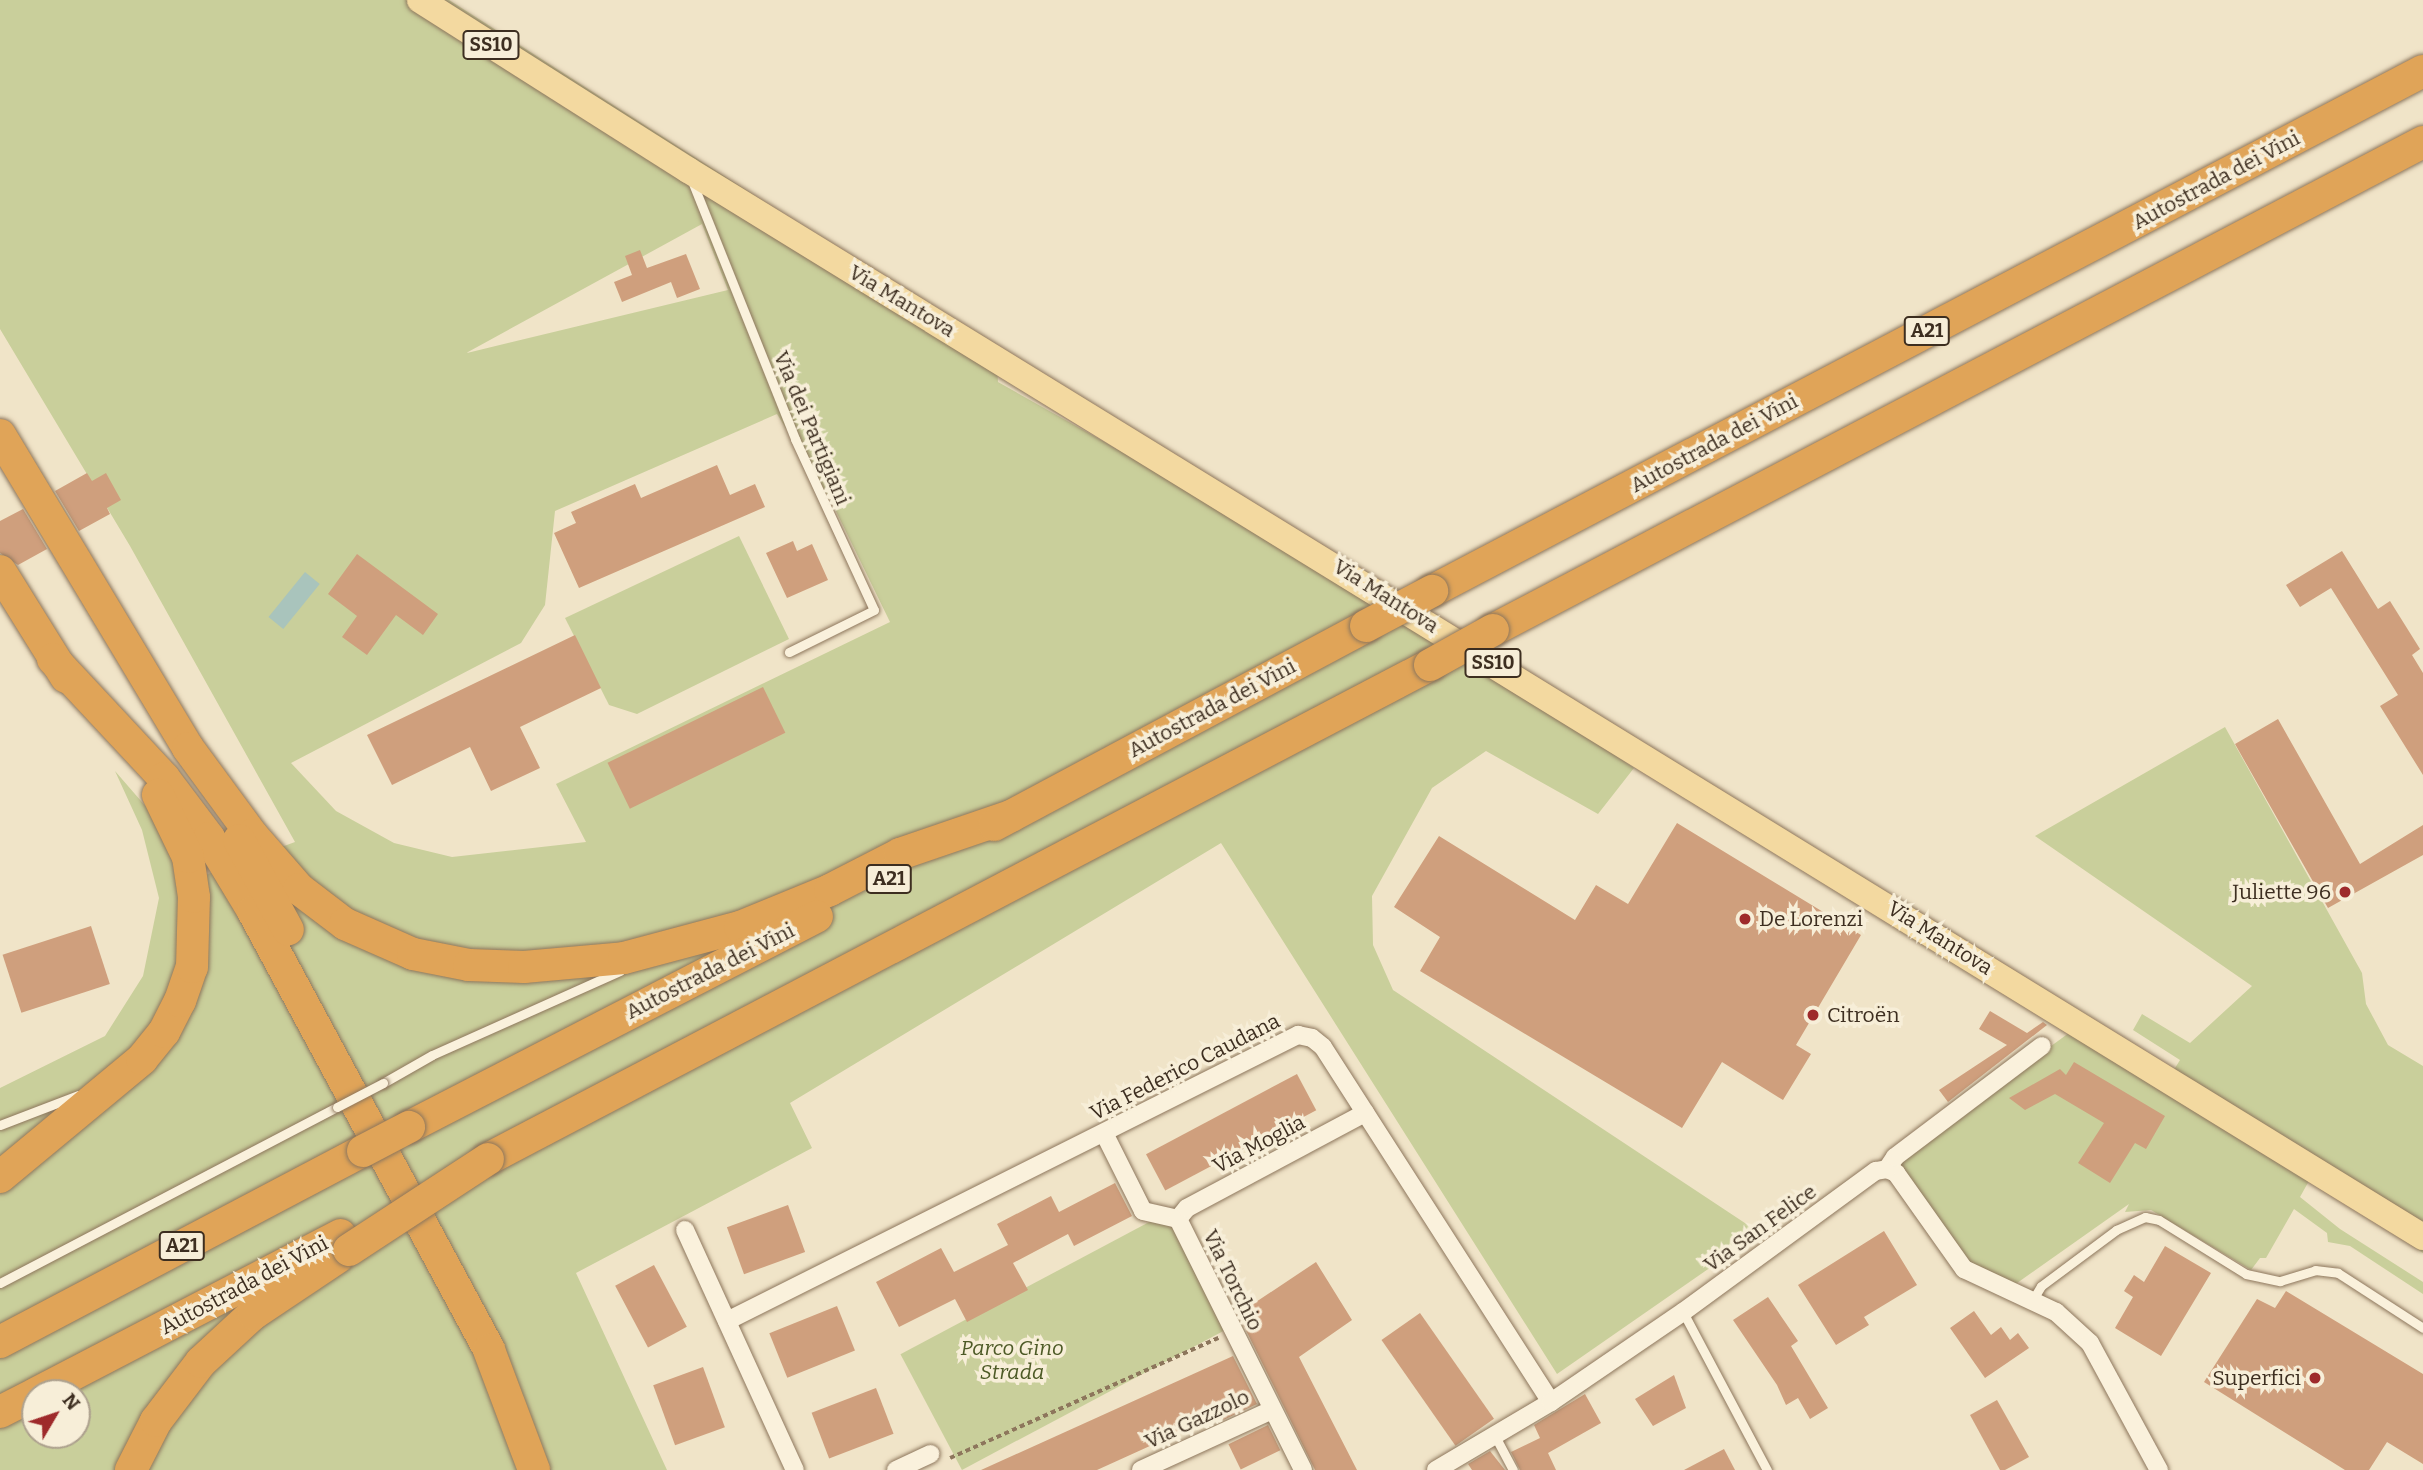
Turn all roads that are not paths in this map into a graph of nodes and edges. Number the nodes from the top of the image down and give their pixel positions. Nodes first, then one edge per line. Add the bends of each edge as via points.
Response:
1 (420, 0) edge
2 (441, 7) edge
3 (2423, 71) edge
4 (2423, 142) edge
5 (688, 170) junction
6 (0, 435) edge
7 (0, 571) edge
8 (789, 652) dead end
9 (53, 659) junction
10 (188, 748) junction
11 (1011, 816) junction
12 (683, 943) junction
13 (2042, 1046) dead end
14 (121, 1075) junction
15 (1365, 1113) junction
16 (0, 1125) edge
17 (1104, 1133) junction
18 (1887, 1169) junction
19 (0, 1177) edge
20 (1178, 1219) junction
21 (685, 1230) dead end
22 (2423, 1237) edge
23 (345, 1242) junction
24 (0, 1283) edge
25 (2032, 1301) junction
26 (1683, 1312) junction
27 (727, 1321) junction
28 (2423, 1328) edge
29 (0, 1342) edge
30 (65, 1379) edge
31 (21, 1401) edge
32 (1551, 1402) junction
33 (1272, 1410) junction
34 (0, 1412) edge
35 (1495, 1437) junction
36 (931, 1454) road end
37 (131, 1470) edge
38 (534, 1470) edge
39 (553, 1470) edge
40 (795, 1470) edge
41 (896, 1470) edge
42 (1142, 1470) edge
43 (1303, 1470) edge
44 (1436, 1470) edge
45 (1513, 1470) edge
46 (1767, 1470) edge
47 (2159, 1470) edge

1 - 2 main road, Via Mantova / SS10
2 - 5 main road, Via Mantova / SS10
3 - 11 highway, Autostrada dei Vini / A21, bridge
4 - 23 highway, Autostrada dei Vini, bridge via 488,1159
5 - 8 lane, Via dei Partigiani via 794,439 874,611
5 - 22 main road, Via Mantova / SS10
6 - 10 highway
7 - 9 highway
9 - 14 highway via 154,789 188,857 195,909 192,967 164,1032
9 - 38 highway via 164,778 209,838 253,911 489,1350
10 - 12 highway via 252,835 299,889 345,924 391,945 469,965 524,967 624,958
10 - 39 highway via 510,1348
11 - 12 highway via 900,853 785,910
11 - 29 highway, Autostrada dei Vini / A21, bridge
12 - 24 lane, bridge via 432,1055
13 - 18 street, Via San Felice via 1895,1157
14 - 16 lane
14 - 19 highway
15 - 17 street, Via Federico Caudana via 1323,1047 1298,1035
15 - 20 street, Via Moglia via 1187,1208
15 - 32 street, Via Federico Caudana
17 - 20 street, Via Torchio via 1143,1211
17 - 27 street, Via Federico Caudana
18 - 25 street via 1896,1173 1964,1269
18 - 26 street, Via San Felice via 1876,1171
20 - 33 street, Via Torchio
21 - 27 street
23 - 30 highway, Autostrada dei Vini
23 - 37 highway via 253,1314 201,1362 156,1421
25 - 28 lane via 2041,1286 2105,1238 2145,1217 2159,1220 2246,1275 2280,1282 2315,1270 2338,1273
25 - 47 street via 2056,1312 2090,1343
26 - 32 street, Via San Felice
26 - 46 lane
27 - 40 street
31 - 34 highway, Autostrada dei Vini
32 - 35 street, Via San Felice
33 - 42 street, Via Gazzolo
33 - 43 street, Via Torchio
35 - 44 street, Via San Felice
35 - 45 lane
36 - 41 street

